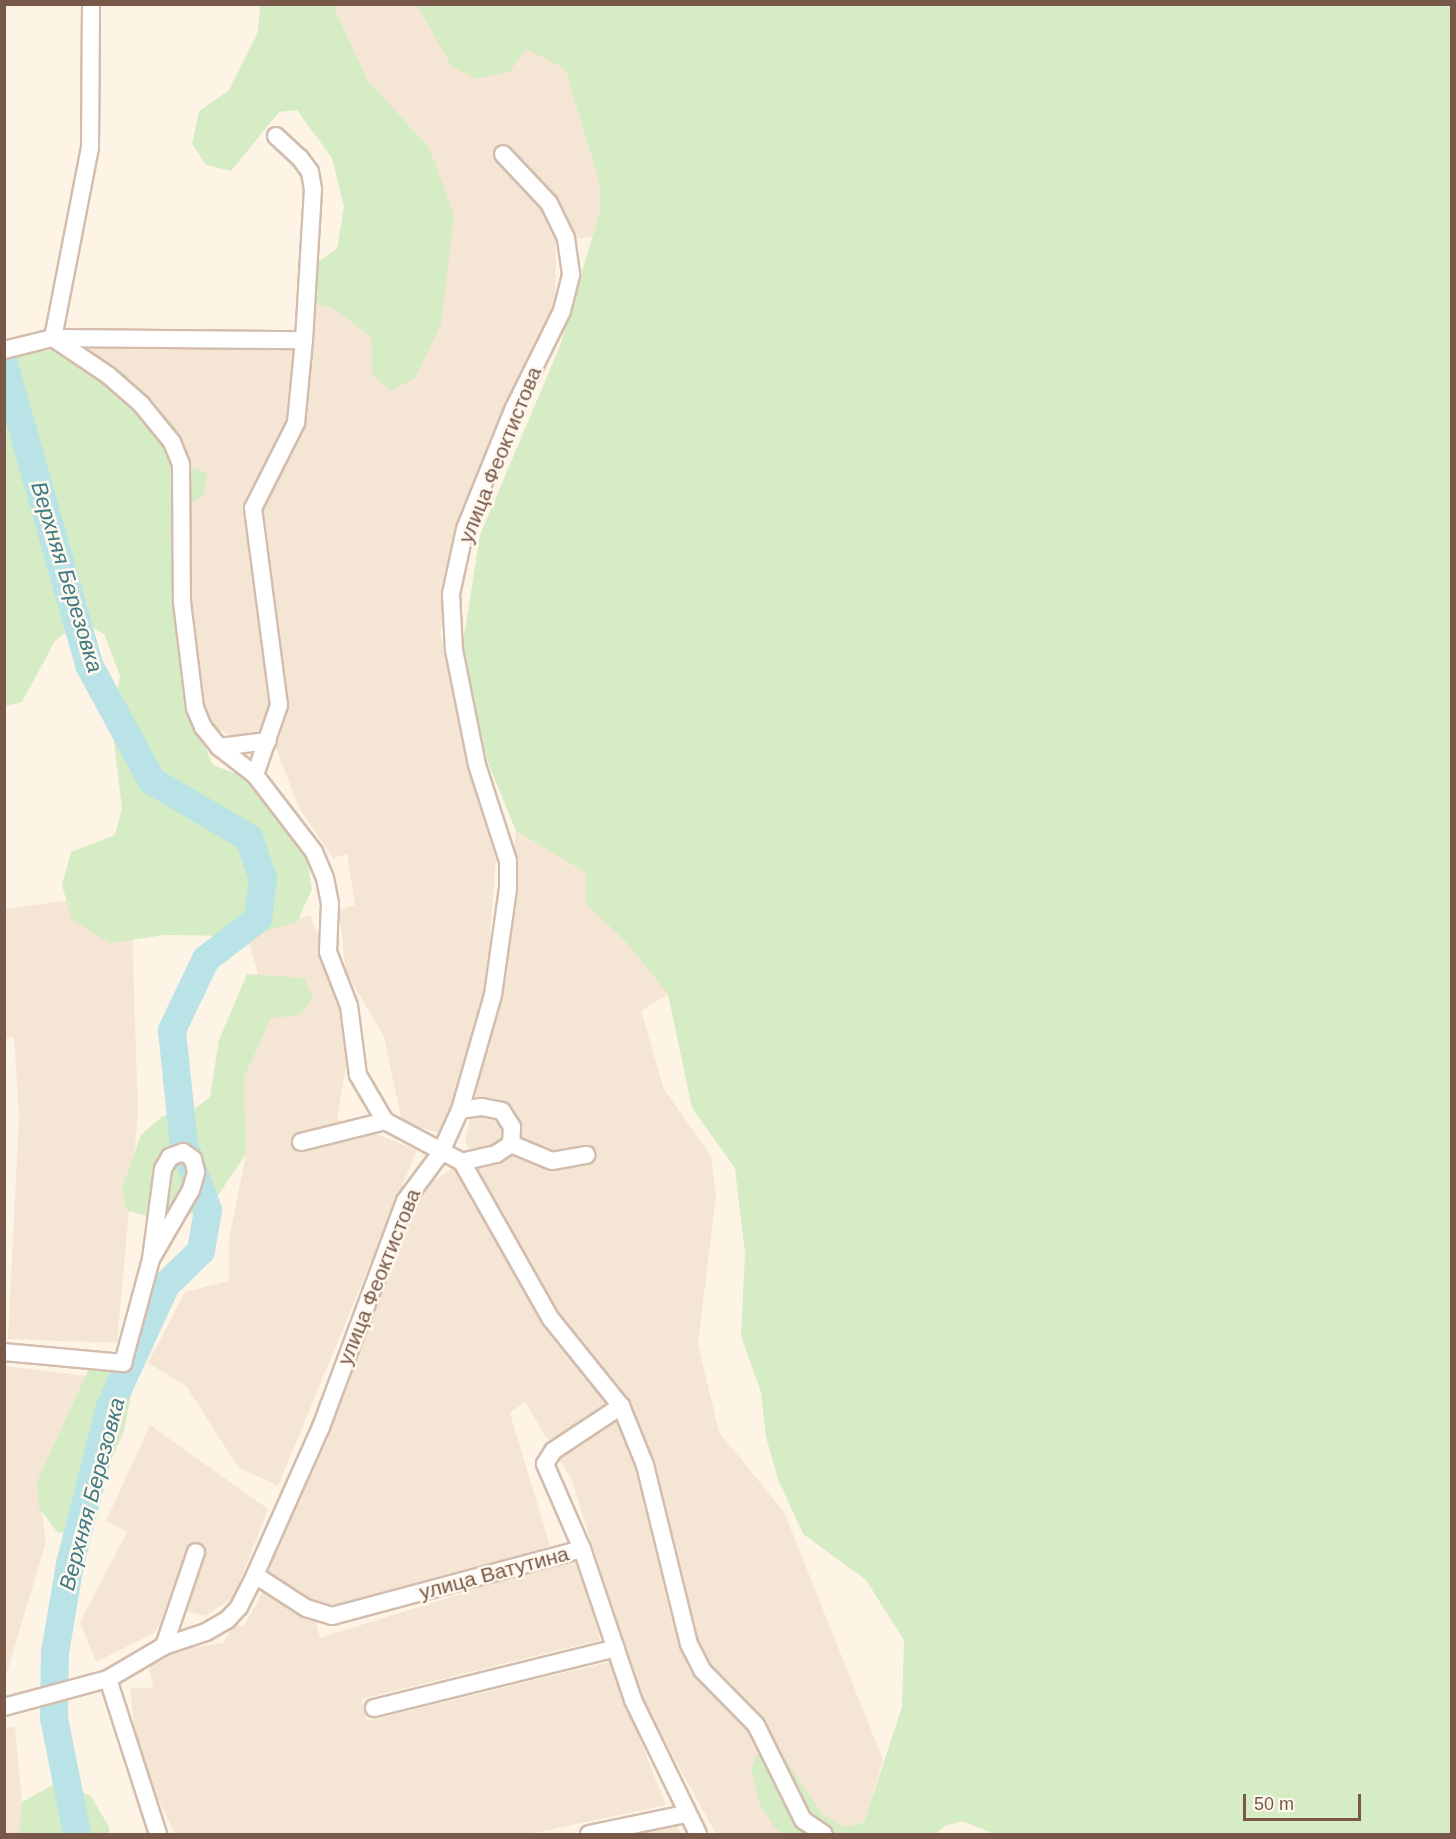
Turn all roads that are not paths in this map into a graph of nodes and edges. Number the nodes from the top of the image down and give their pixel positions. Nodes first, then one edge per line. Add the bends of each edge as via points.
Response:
1 (91, 4) edge
2 (276, 136) dead end
3 (503, 154) dead end
4 (53, 338) junction
5 (304, 340) junction
6 (4, 350) edge
7 (268, 741) junction
8 (219, 747) junction
9 (255, 774) junction
10 (460, 1110) junction
11 (385, 1121) junction
12 (301, 1142) dead end
13 (511, 1143) junction
14 (440, 1154) junction
15 (586, 1155) dead end
16 (462, 1162) junction
17 (151, 1258) junction
18 (4, 1352) edge
19 (621, 1406) junction
20 (582, 1549) junction
21 (196, 1552) dead end
22 (255, 1575) junction
23 (164, 1646) junction
24 (616, 1648) junction
25 (108, 1679) junction
26 (4, 1707) edge
27 (374, 1708) dead end
28 (686, 1814) junction
29 (158, 1834) edge
30 (589, 1834) edge
31 (698, 1834) edge
32 (824, 1834) edge

1 - 4 street via 90,148
2 - 5 street via 300,158 310,172 314,189
3 - 10 street, улица Феоктистова via 549,204 566,238 571,274 562,311 514,408 465,529 451,594 454,650 477,765 501,834 508,879 494,996
4 - 5 street
4 - 6 street
4 - 8 street via 108,375 141,404 177,453 182,486 182,610 195,708 203,727
5 - 7 street via 296,423 253,508 279,692 277,716
7 - 8 street
7 - 9 street
8 - 9 street
9 - 11 street via 314,852 325,878 330,904 328,952 349,1006 358,1075
10 - 13 street via 482,1107 502,1111 512,1127
10 - 14 street, улица Феоктистова
11 - 12 street
11 - 14 street
13 - 15 street via 552,1161
13 - 16 street via 496,1154
14 - 16 street
14 - 22 street, улица Феоктистова via 405,1201 321,1427
16 - 19 street via 551,1319
17 - 17 street via 163,1169 170,1157 183,1152 193,1159 194,1181
17 - 18 street via 123,1363
19 - 20 street via 552,1451 545,1464
19 - 32 street via 645,1465 689,1644 702,1670 756,1725 803,1820
20 - 22 street, улица Ватутина via 332,1616 306,1608
20 - 24 street, улица Ватутина
21 - 23 street
22 - 23 street, улица Феоктистова via 239,1607 226,1620 206,1632
23 - 25 street, улица Феоктистова
24 - 27 street
24 - 28 street, улица Ватутина via 633,1700
25 - 26 street, улица Феоктистова
25 - 29 street
28 - 30 street
28 - 31 street, улица Ватутина

